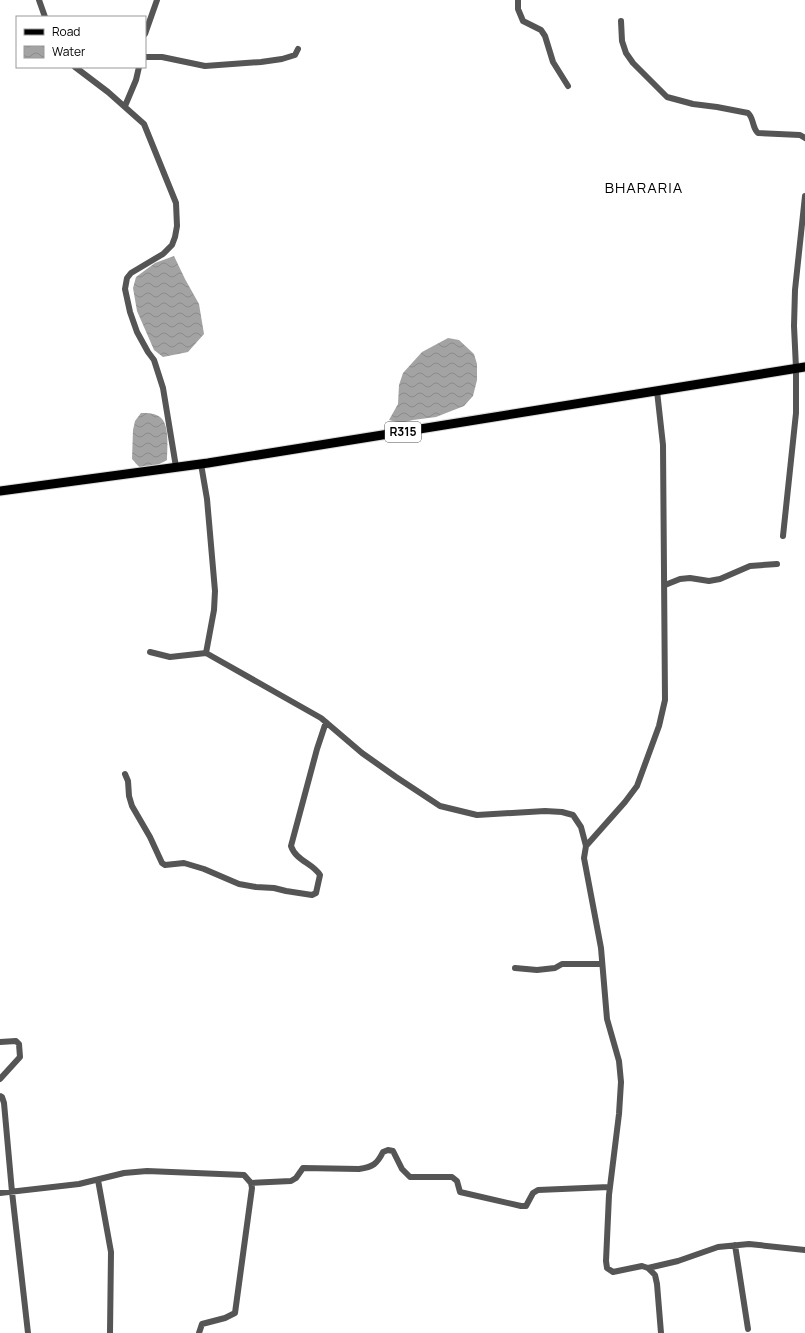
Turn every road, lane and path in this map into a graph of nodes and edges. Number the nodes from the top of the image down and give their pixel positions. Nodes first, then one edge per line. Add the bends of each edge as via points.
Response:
1 (39, 0) edge
2 (157, 0) edge
3 (518, 0) edge
4 (45, 16) edge
5 (621, 21) dead end
6 (146, 31) edge
7 (298, 49) dead end
8 (146, 57) edge
9 (76, 68) edge
10 (139, 68) edge
11 (568, 86) dead end
12 (125, 106) junction
13 (805, 138) edge
14 (805, 196) edge
15 (801, 368) edge
16 (657, 391) junction
17 (201, 464) junction
18 (176, 467) junction
19 (0, 491) edge
20 (783, 536) dead end
21 (778, 564) dead end
22 (664, 584) junction
23 (150, 652) dead end
24 (206, 653) junction
25 (326, 722) junction
26 (125, 774) dead end
27 (586, 846) junction
28 (602, 964) junction
29 (515, 968) dead end
30 (0, 1042) edge
31 (0, 1079) edge
32 (0, 1096) edge
33 (98, 1180) junction
34 (251, 1183) junction
35 (609, 1187) junction
36 (12, 1192) junction
37 (0, 1193) edge
38 (735, 1245) junction
39 (805, 1250) edge
40 (648, 1268) junction
41 (748, 1329) dead end
42 (28, 1333) edge
43 (110, 1333) edge
44 (199, 1333) edge
45 (661, 1333) edge

1 - 4 street
2 - 6 street
3 - 11 street via 518,10 523,21 541,30 546,36 553,62
5 - 13 street via 622,41 626,53 667,97 693,104 748,112 758,133 800,135
7 - 8 street via 295,56 230,65 205,66 162,57
9 - 12 street
10 - 12 street
12 - 18 street via 144,124 176,203 177,226 172,244 162,254 131,273 125,289 137,332 154,360 163,388
14 - 15 street via 795,290 794,326
15 - 16 main road, R315
15 - 20 street
16 - 17 main road, R315
16 - 22 street via 663,445
17 - 18 main road, R315
17 - 24 street via 207,499 215,591
18 - 19 main road, R315
21 - 22 street via 750,566 709,581 690,578
22 - 27 street via 665,700 659,726 637,786
23 - 24 street via 170,657
24 - 25 street
25 - 26 street via 291,846 293,851 320,875 316,893 312,895 239,884 184,863 162,863 132,806
25 - 27 street via 362,753 440,806 477,815 544,811 573,815 581,827
27 - 28 street via 585,868
28 - 29 street via 562,964 551,969 537,970
28 - 35 street via 607,1019 619,1061 621,1082
30 - 31 street via 16,1041 19,1044 20,1057
32 - 36 street via 4,1103
33 - 34 street via 124,1173 147,1171 244,1175
33 - 36 street
33 - 43 street via 111,1252
34 - 35 street via 291,1181 303,1168 367,1168 388,1150 393,1151 402,1169 410,1177 452,1177 457,1181 460,1192 520,1206 526,1206 533,1193 538,1190
34 - 44 street via 235,1313 202,1324
35 - 40 street via 607,1268 613,1272 642,1266
36 - 37 street
36 - 42 street
38 - 39 street
38 - 40 street via 718,1247
38 - 41 street
40 - 45 street via 655,1275 657,1284

